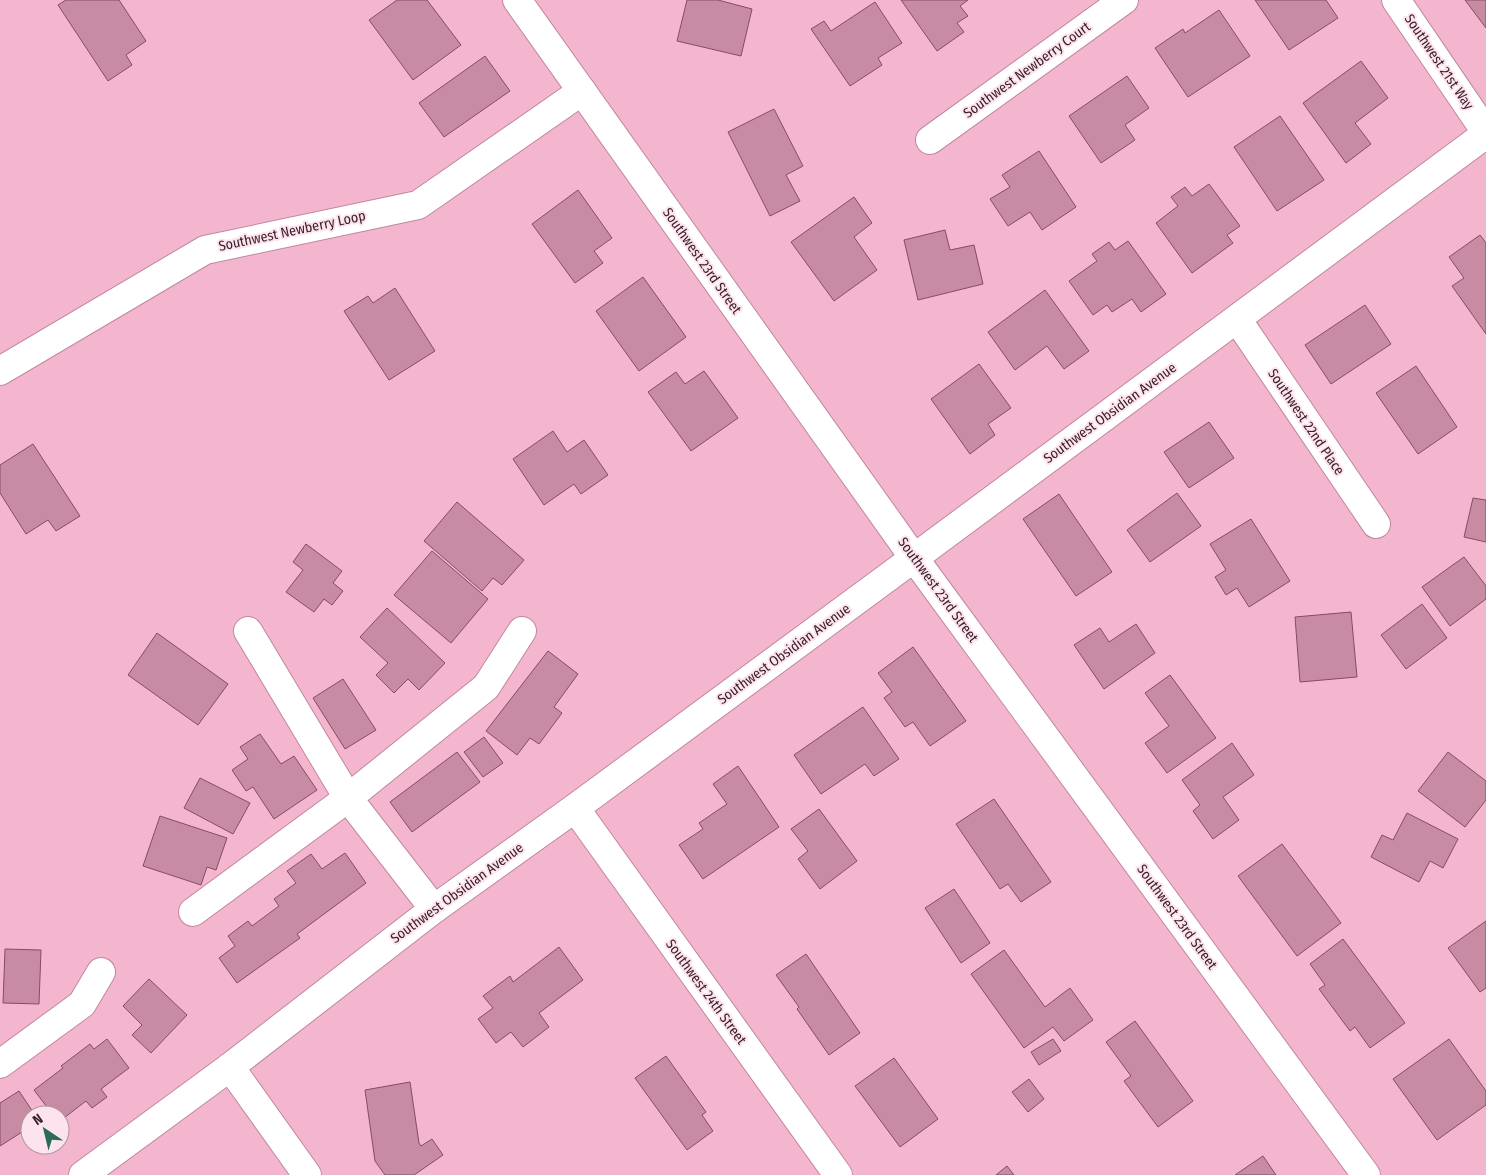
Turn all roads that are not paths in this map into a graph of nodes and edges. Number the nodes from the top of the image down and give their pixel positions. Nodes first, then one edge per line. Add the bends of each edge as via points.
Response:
1 (517, 0) edge
2 (1124, 0) edge
3 (1396, 0) edge
4 (582, 91) junction
5 (1484, 130) edge
6 (930, 140) dead end
7 (1237, 319) junction
8 (0, 371) edge
9 (1376, 524) dead end
10 (914, 558) junction
11 (248, 631) dead end
12 (522, 631) dead end
13 (348, 798) junction
14 (575, 808) junction
15 (434, 909) junction
16 (193, 912) dead end
17 (101, 972) dead end
18 (0, 1064) edge
19 (230, 1067) junction
20 (82, 1175) edge
21 (307, 1175) edge
22 (838, 1175) edge
23 (1366, 1175) edge

1 - 4 street, Southwest 23rd Street
2 - 6 street, Southwest Newberry Court
3 - 5 street, Southwest 21st Way
4 - 8 street, Southwest Newberry Loop via 418,205 205,250
4 - 10 street, Southwest 23rd Street
5 - 7 street, Southwest Obsidian Avenue
7 - 9 street, Southwest 22nd Place
7 - 10 street, Southwest Obsidian Avenue
10 - 14 street, Southwest Obsidian Avenue
10 - 23 street, Southwest 23rd Street
11 - 13 street
12 - 13 street via 486,687
13 - 15 street
13 - 16 street
14 - 15 street, Southwest Obsidian Avenue
14 - 22 street, Southwest 24th Street
15 - 19 street, Southwest Obsidian Avenue
17 - 18 street via 82,1004
19 - 20 street, Southwest Obsidian Avenue
19 - 21 street

